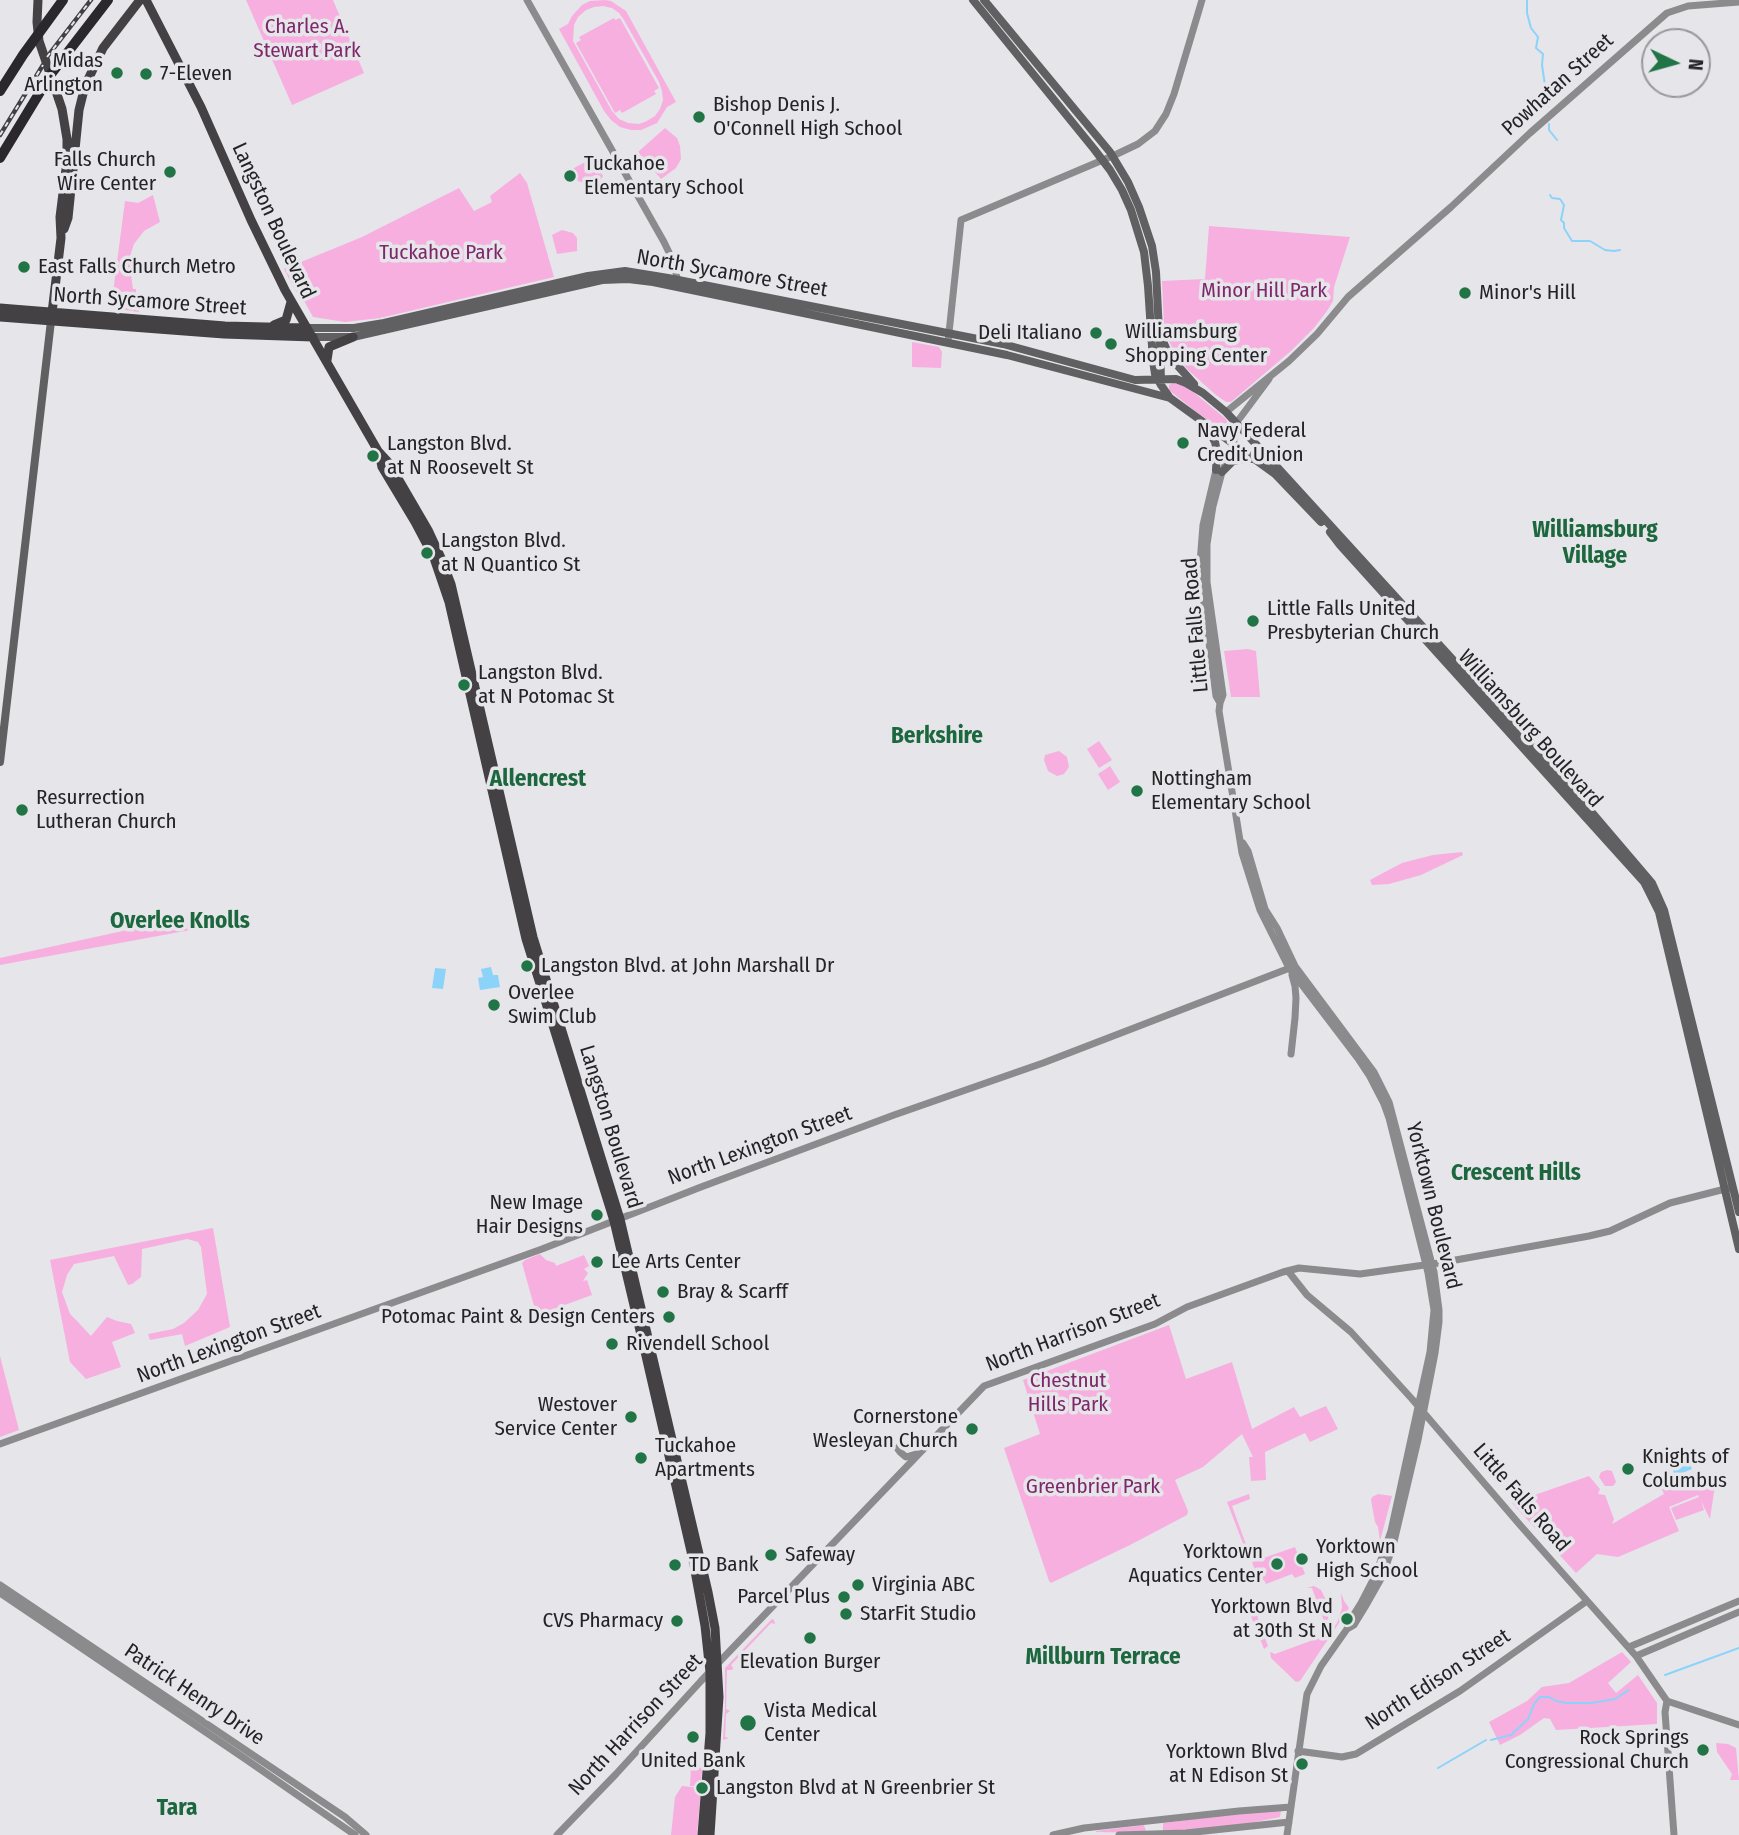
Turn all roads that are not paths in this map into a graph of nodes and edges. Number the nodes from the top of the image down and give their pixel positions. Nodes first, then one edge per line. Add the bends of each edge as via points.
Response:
1 (38, 0) edge
2 (64, 0) edge
3 (108, 0) edge
4 (140, 0) edge
5 (146, 0) edge
6 (527, 0) edge
7 (973, 0) edge
8 (984, 0) edge
9 (1202, 0) edge
10 (1739, 2) edge
11 (0, 91) edge
12 (1112, 156) junction
13 (0, 158) edge
14 (1103, 160) junction
15 (61, 237) junction
16 (678, 284) junction
17 (291, 302) junction
18 (0, 308) edge
19 (0, 317) edge
20 (52, 317) junction
21 (269, 327) junction
22 (310, 332) junction
23 (1159, 335) junction
24 (354, 337) junction
25 (948, 338) junction
26 (1153, 361) junction
27 (327, 362) junction
28 (1269, 379) junction
29 (1160, 382) junction
30 (1132, 383) junction
31 (1203, 393) junction
32 (1170, 398) junction
33 (1226, 412) junction
34 (1204, 424) junction
35 (1235, 426) junction
36 (1214, 430) junction
37 (1233, 445) junction
38 (1254, 459) junction
39 (1219, 471) junction
40 (0, 762) edge
41 (1292, 967) junction
42 (1321, 1006) joint
43 (1291, 1054) dead end
44 (1728, 1188) junction
45 (1739, 1212) edge
46 (617, 1220) junction
47 (1739, 1249) edge
48 (1429, 1264) junction
49 (1288, 1271) junction
50 (1421, 1409) junction
51 (0, 1444) edge
52 (897, 1448) dead end
53 (920, 1452) junction
54 (0, 1585) edge
55 (0, 1594) edge
56 (1587, 1601) junction
57 (1739, 1601) edge
58 (1739, 1612) edge
59 (1629, 1647) junction
60 (1636, 1656) junction
61 (718, 1663) junction
62 (710, 1672) junction
63 (1667, 1701) junction
64 (1739, 1725) edge
65 (1298, 1751) junction
66 (1291, 1807) junction
67 (1289, 1822) junction
68 (355, 1835) edge
69 (366, 1835) edge
70 (557, 1835) edge
71 (702, 1835) edge
72 (710, 1835) edge
73 (1053, 1835) edge
74 (1119, 1835) edge
75 (1287, 1835) edge
76 (1674, 1835) edge

1 - 15 main road via 39,41 67,139
2 - 11 highway
3 - 13 highway via 51,74
4 - 15 main road via 103,48 85,86 68,218
5 - 17 main road, Langston Boulevard
6 - 16 street via 664,242
7 - 14 main road, Williamsburg Boulevard
8 - 12 main road
9 - 12 street via 1166,114 1155,131
10 - 28 street, Powhatan Street via 1688,6 1667,13 1349,298
12 - 14 street
12 - 23 main road via 1147,227 1156,272
14 - 25 street via 961,220
14 - 26 main road, Williamsburg Boulevard via 1131,210 1144,252
15 - 20 main road
16 - 22 main road, North Sycamore Street via 642,273 612,272 384,323
16 - 24 main road, North Sycamore Street via 602,280
16 - 25 main road, North Sycamore Street
17 - 21 main road via 286,320
17 - 22 main road, Langston Boulevard
18 - 20 main road, North Sycamore Street
19 - 20 main road, North Sycamore Street
20 - 21 main road, North Sycamore Street
20 - 22 main road, North Sycamore Street via 224,334
20 - 40 main road
21 - 22 main road, North Sycamore Street
22 - 24 main road, North Sycamore Street
22 - 27 main road, Langston Boulevard
23 - 29 main road
23 - 31 main road via 1170,357
24 - 27 main road via 329,347
25 - 30 main road, North Sycamore Street via 1003,344
26 - 29 main road, Williamsburg Boulevard
26 - 30 main road via 1149,374
27 - 46 main road, Langston Boulevard via 434,542 451,584 533,937
28 - 33 street
28 - 35 street
29 - 30 main road, North Sycamore Street via 1151,388
29 - 31 main road, Williamsburg Boulevard via 1181,380
29 - 32 main road, Williamsburg Boulevard
30 - 32 main road, North Sycamore Street
31 - 33 main road, Williamsburg Boulevard
32 - 34 main road, Williamsburg Boulevard
33 - 35 main road, Williamsburg Boulevard
34 - 36 main road, Williamsburg Boulevard
34 - 39 main road via 1217,451
35 - 36 main road via 1228,433
35 - 37 street, Little Falls Road
35 - 44 main road, Williamsburg Boulevard via 1652,883 1664,910
36 - 37 main road, Williamsburg Boulevard
37 - 38 main road, Williamsburg Boulevard
37 - 39 street, Little Falls Road
38 - 39 main road via 1233,461
38 - 44 main road, Williamsburg Boulevard via 1275,474 1333,535 1644,881 1659,912
39 - 41 street, Little Falls Road via 1208,535 1207,582 1230,778 1242,842 1265,909
41 - 42 street, Little Falls Road
41 - 43 street via 1295,1018
41 - 46 street, North Lexington Street
42 - 48 street, Yorktown Boulevard via 1374,1072 1389,1102
44 - 45 main road, Williamsburg Boulevard
44 - 47 main road, Williamsburg Boulevard
44 - 48 street, North Harrison Street via 1670,1203 1610,1231
46 - 51 street, North Lexington Street
46 - 61 main road, Langston Boulevard via 708,1592
46 - 62 main road, Langston Boulevard via 698,1586
48 - 49 street, North Harrison Street via 1360,1274
48 - 50 street, Yorktown Boulevard via 1434,1322
49 - 50 street, Little Falls Road
49 - 53 street, North Harrison Street via 984,1386
50 - 56 street, Little Falls Road
50 - 65 street, Yorktown Boulevard via 1394,1546 1374,1592 1321,1666 1307,1694
52 - 53 street via 906,1457
53 - 61 street, North Harrison Street
54 - 69 street, Patrick Henry Drive
55 - 68 street, Patrick Henry Drive
56 - 59 street, Little Falls Road
56 - 65 street, North Edison Street via 1460,1691 1356,1754 1342,1757
57 - 59 street
58 - 60 street
59 - 60 street, Little Falls Road
60 - 63 street, Little Falls Road
61 - 62 street, North Harrison Street
61 - 72 main road, Langston Boulevard
62 - 70 street, North Harrison Street
62 - 71 main road, Langston Boulevard
63 - 64 street
63 - 76 street
65 - 66 street, Yorktown Boulevard
66 - 67 street, Yorktown Boulevard
66 - 73 street
67 - 74 street
67 - 75 street, Yorktown Boulevard

